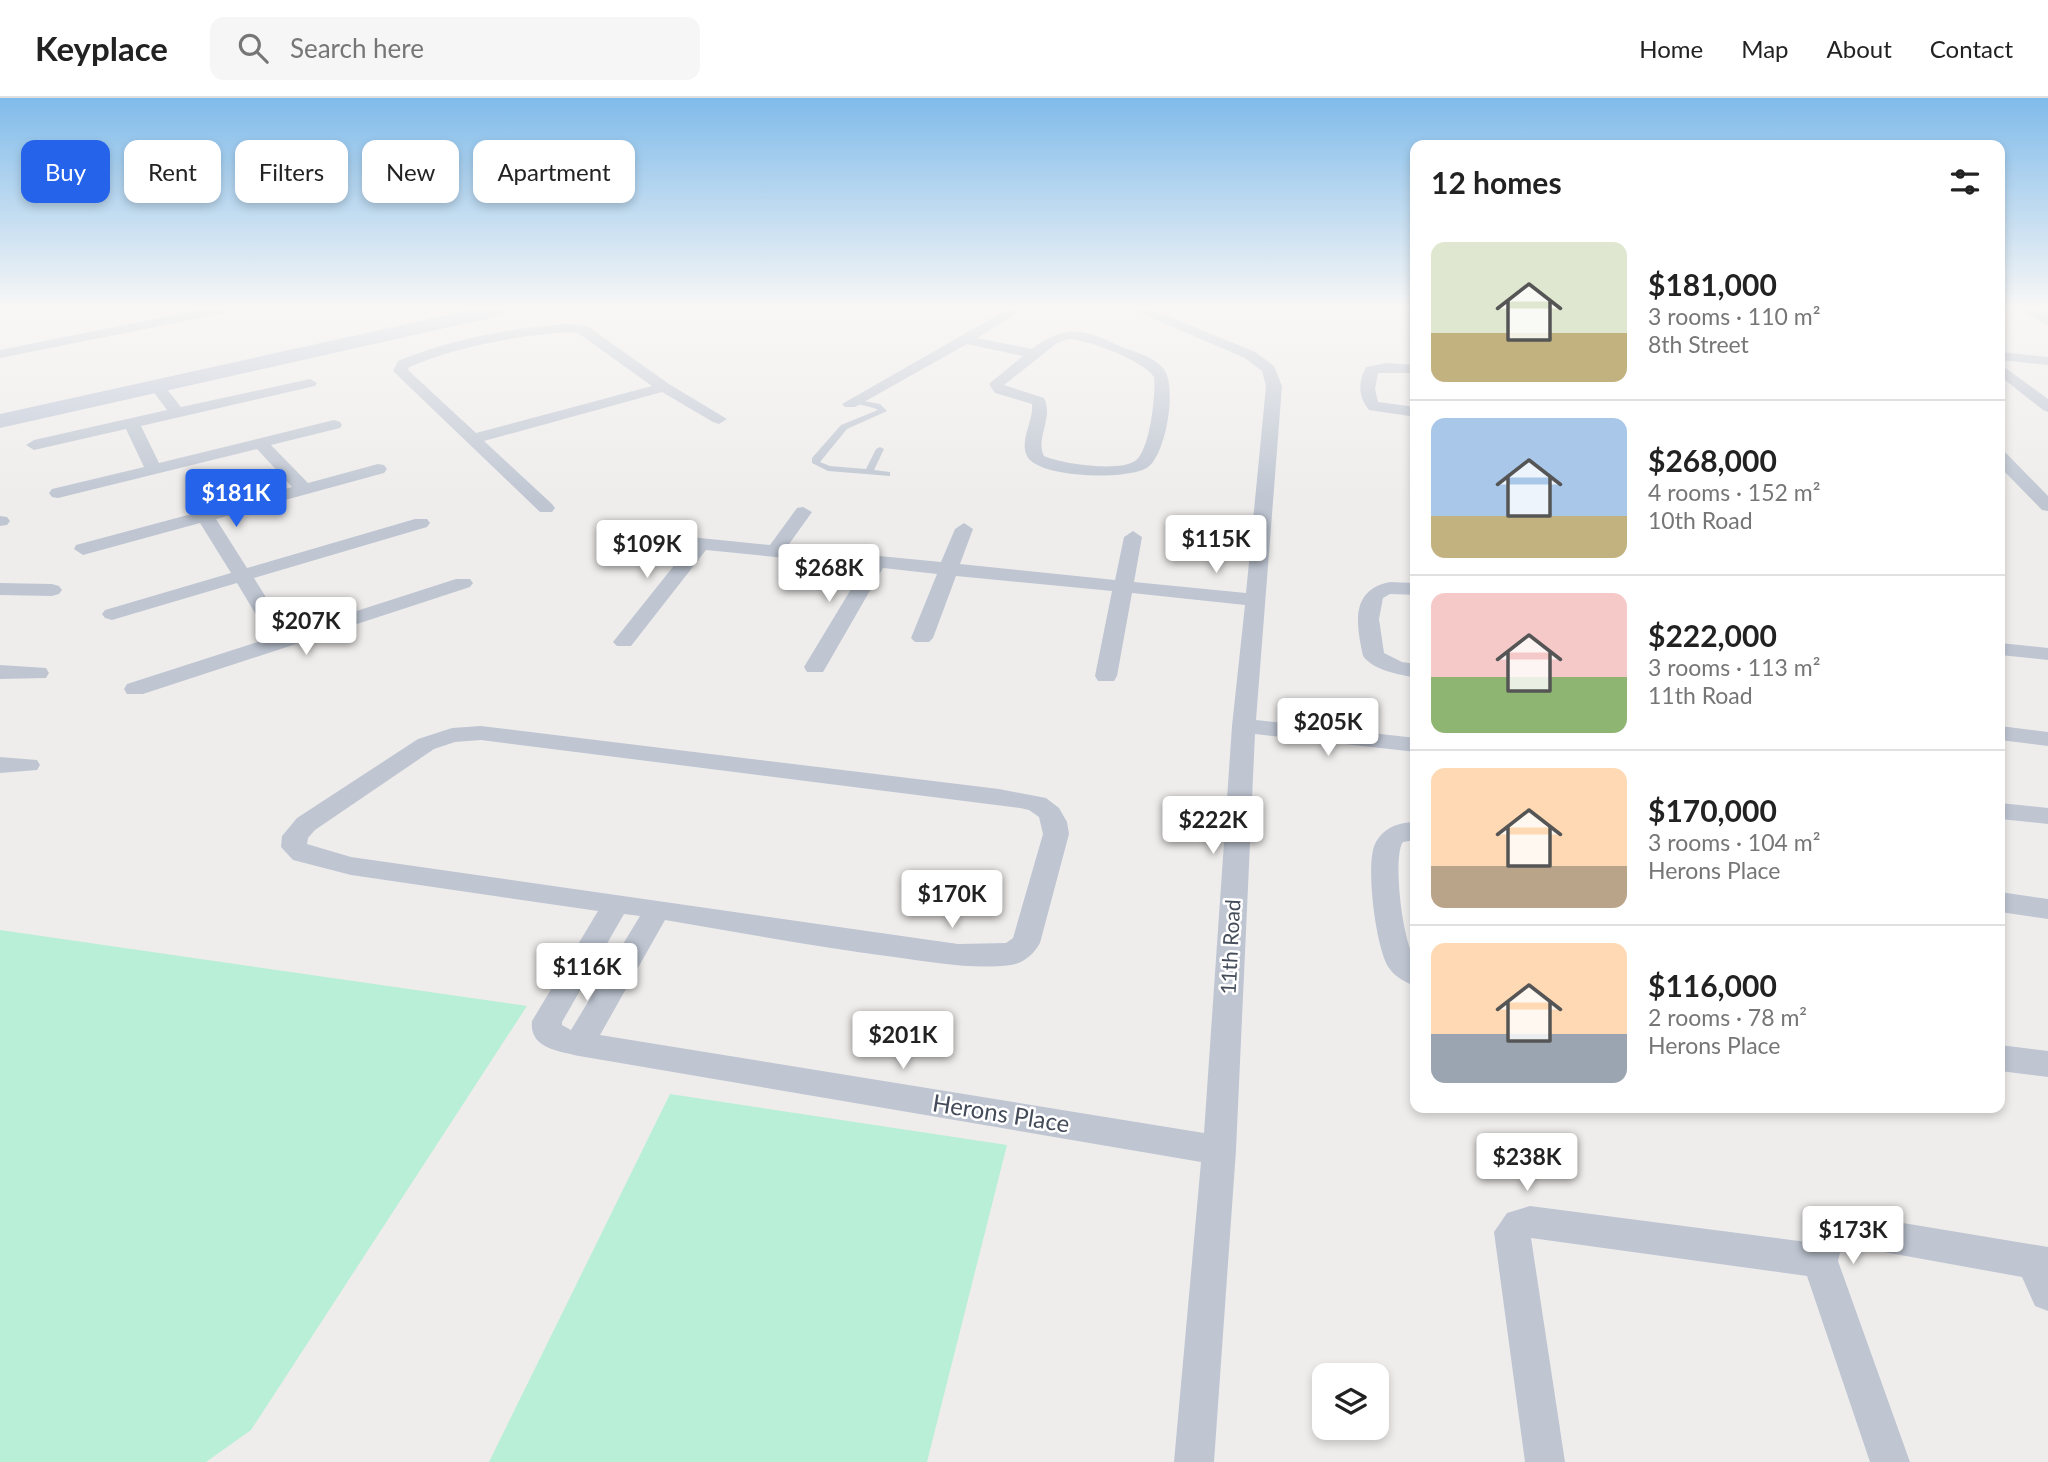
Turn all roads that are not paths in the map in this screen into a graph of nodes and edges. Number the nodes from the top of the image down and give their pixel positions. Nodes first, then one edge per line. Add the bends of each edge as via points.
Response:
1 (217, 373) edge
2 (402, 373) edge
3 (644, 373) edge
4 (906, 373) edge
5 (1011, 373) edge
6 (1159, 373) edge
7 (1270, 373) edge
8 (1371, 373) edge
9 (2006, 373) edge
10 (310, 383) dead end
11 (157, 386) junction
12 (664, 387) junction
13 (853, 403) joint
14 (2048, 407) edge
15 (1410, 411) edge
16 (177, 413) junction
17 (719, 419) dead end
18 (0, 421) edge
19 (132, 424) junction
20 (334, 425) dead end
21 (474, 439) junction
22 (262, 444) junction
23 (34, 445) dead end
24 (880, 449) dead end
25 (2005, 462) edge
26 (377, 469) dead end
27 (154, 470) junction
28 (869, 472) junction
29 (887, 474) dead end
30 (304, 489) junction
31 (58, 494) dead end
32 (2048, 506) edge
33 (546, 508) dead end
34 (803, 512) dead end
35 (206, 517) junction
36 (421, 523) dead end
37 (964, 530) dead end
38 (1133, 537) dead end
39 (671, 541) dead end
40 (701, 544) junction
41 (83, 548) dead end
42 (775, 551) junction
43 (878, 561) junction
44 (949, 568) junction
45 (243, 573) junction
46 (463, 583) dead end
47 (1124, 586) junction
48 (0, 589) edge
49 (1410, 589) edge
50 (52, 590) dead end
51 (1256, 600) junction
52 (112, 614) dead end
53 (922, 638) dead end
54 (283, 642) junction
55 (624, 642) dead end
56 (2005, 650) edge
57 (2048, 654) edge
58 (815, 667) dead end
59 (1410, 670) edge
60 (0, 672) edge
61 (38, 673) dead end
62 (1107, 676) dead end
63 (135, 689) dead end
64 (1244, 726) junction
65 (2005, 734) edge
66 (2048, 739) edge
67 (1410, 744) edge
68 (0, 765) edge
69 (28, 765) dead end
70 (2005, 812) edge
71 (2048, 816) edge
72 (1410, 831) edge
73 (617, 903) junction
74 (2005, 903) edge
75 (658, 909) junction
76 (2048, 909) edge
77 (1410, 970) edge
78 (579, 1044) junction
79 (2005, 1059) edge
80 (2048, 1065) edge
81 (1219, 1150) junction
82 (1820, 1261) junction
83 (2043, 1273) edge
84 (1194, 1462) edge
85 (1545, 1462) edge
86 (1889, 1462) edge

1 - 11 street
2 - 21 street
3 - 12 street
4 - 13 street
5 - 6 street via 996,384 1000,390 1039,401 1043,415 1032,449 1037,462 1123,472 1144,465 1148,458 1162,402 1164,381
7 - 51 street, 11th Road via 1274,386
8 - 15 street via 1368,400 1374,407
9 - 14 street
10 - 16 street
11 - 16 street
11 - 18 street
12 - 17 street
12 - 21 street
13 - 28 lane via 883,411 841,429 815,460 828,468
16 - 19 street
19 - 23 street
19 - 27 street
20 - 22 street
21 - 33 street
22 - 27 street
22 - 30 street
24 - 28 lane
25 - 32 street
26 - 30 street
27 - 31 street
28 - 29 lane
30 - 35 street
34 - 42 street
35 - 41 street
35 - 45 street
36 - 45 street
37 - 44 street
38 - 47 street
39 - 40 street
40 - 42 street
40 - 55 street
42 - 43 street
43 - 44 street
43 - 58 street
44 - 47 street
44 - 53 street
45 - 52 street
45 - 54 street
46 - 54 street
47 - 51 street
47 - 62 street
48 - 50 street
49 - 59 street via 1385,589 1369,604 1374,656
51 - 64 street, 11th Road
54 - 63 street
56 - 57 street
60 - 61 street
64 - 67 street
64 - 81 street, 11th Road
65 - 66 street
68 - 69 street
70 - 71 street
72 - 77 street via 1393,836 1385,851 1392,943 1399,961
73 - 75 street
73 - 75 street via 351,866 302,854 294,848 295,836 426,744 453,735 481,733 999,797 1038,804 1051,811 1055,820 1056,834 1032,928 1026,943 1012,954 958,955
73 - 78 street, Herons Place via 547,1021 546,1031 553,1037
74 - 76 street
75 - 78 street
78 - 81 street, Herons Place
79 - 80 street
81 - 84 street, 11th Road
82 - 83 street via 1825,1243 1844,1233 1867,1233
82 - 85 street via 1519,1224 1512,1232
82 - 86 street

